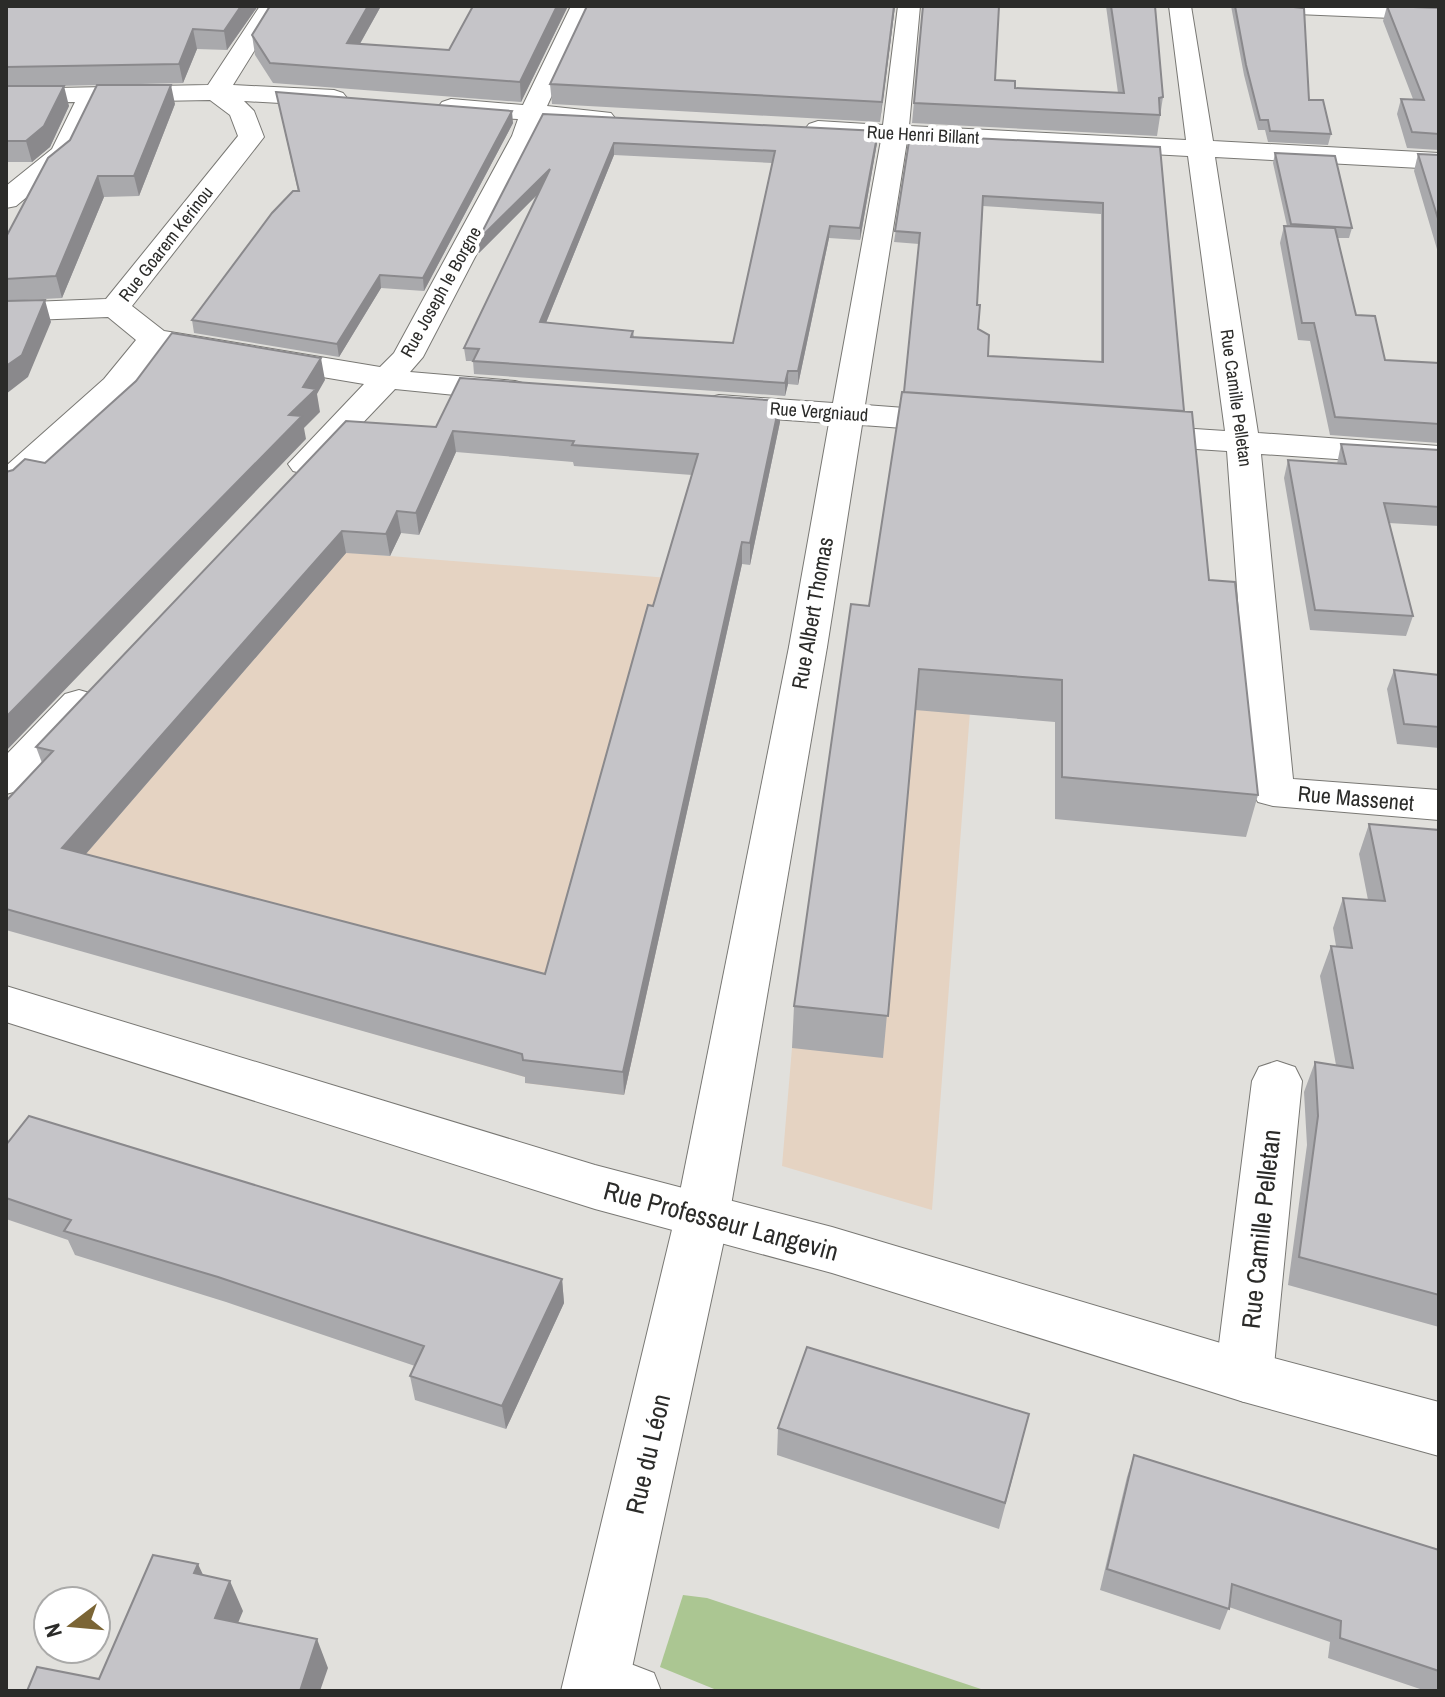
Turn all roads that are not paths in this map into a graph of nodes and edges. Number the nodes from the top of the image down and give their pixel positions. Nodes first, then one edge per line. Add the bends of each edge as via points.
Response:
1 (271, 6) edge
2 (582, 6) edge
3 (909, 6) edge
4 (1180, 6) edge
5 (1273, 6) edge
6 (1439, 13) edge
7 (216, 92) junction
8 (91, 94) junction
9 (6, 96) edge
10 (361, 100) edge
11 (424, 105) edge
12 (533, 113) junction
13 (623, 119) edge
14 (798, 128) edge
15 (895, 134) junction
16 (1200, 149) junction
17 (1439, 161) edge
18 (6, 200) edge
19 (115, 308) junction
20 (6, 312) edge
21 (154, 339) junction
22 (387, 378) junction
23 (546, 393) edge
24 (686, 403) edge
25 (846, 414) junction
26 (982, 424) edge
27 (1109, 433) edge
28 (1243, 443) junction
29 (1439, 456) edge
30 (289, 482) edge
31 (6, 484) edge
32 (104, 676) edge
33 (6, 780) edge
34 (1273, 792) joint
35 (1439, 805) edge
36 (6, 1004) edge
37 (1277, 1081) dead end
38 (702, 1217) junction
39 (1244, 1376) junction
40 (1439, 1429) edge
41 (609, 1686) edge

1 - 7 street
2 - 12 street, Rue Joseph le Borgne
3 - 15 street, Rue Albert Thomas
4 - 16 street, Rue Camille Pelletan
5 - 6 street
7 - 8 street
7 - 10 street
7 - 19 street, Rue Goarem Kerinou via 241,111 251,137
8 - 9 street
8 - 18 street via 63,153
11 - 12 street
12 - 13 street
12 - 22 street, Rue Joseph le Borgne via 407,357
14 - 15 street, Rue Henri Billant
15 - 16 street, Rue Henri Billant
15 - 25 street, Rue Albert Thomas
16 - 17 street, Rue Henri Billant
16 - 28 street, Rue Camille Pelletan
19 - 20 street
19 - 21 street, Rue Goarem Kerinou
21 - 22 street
21 - 31 street via 115,386
22 - 23 street
22 - 30 street, Rue Joseph le Borgne
24 - 25 street, Rue Vergniaud
25 - 26 street, Rue Vergniaud
25 - 38 street, Rue Albert Thomas
27 - 28 street
28 - 29 street
28 - 34 street, Rue Camille Pelletan
32 - 33 street
34 - 35 street, Rue Massenet
36 - 38 street, Rue Professeur Langevin
37 - 39 street, Rue Camille Pelletan
38 - 39 street, Rue Professeur Langevin via 832,1250
38 - 41 street, Rue du Léon
39 - 40 street, Rue Professeur Langevin

